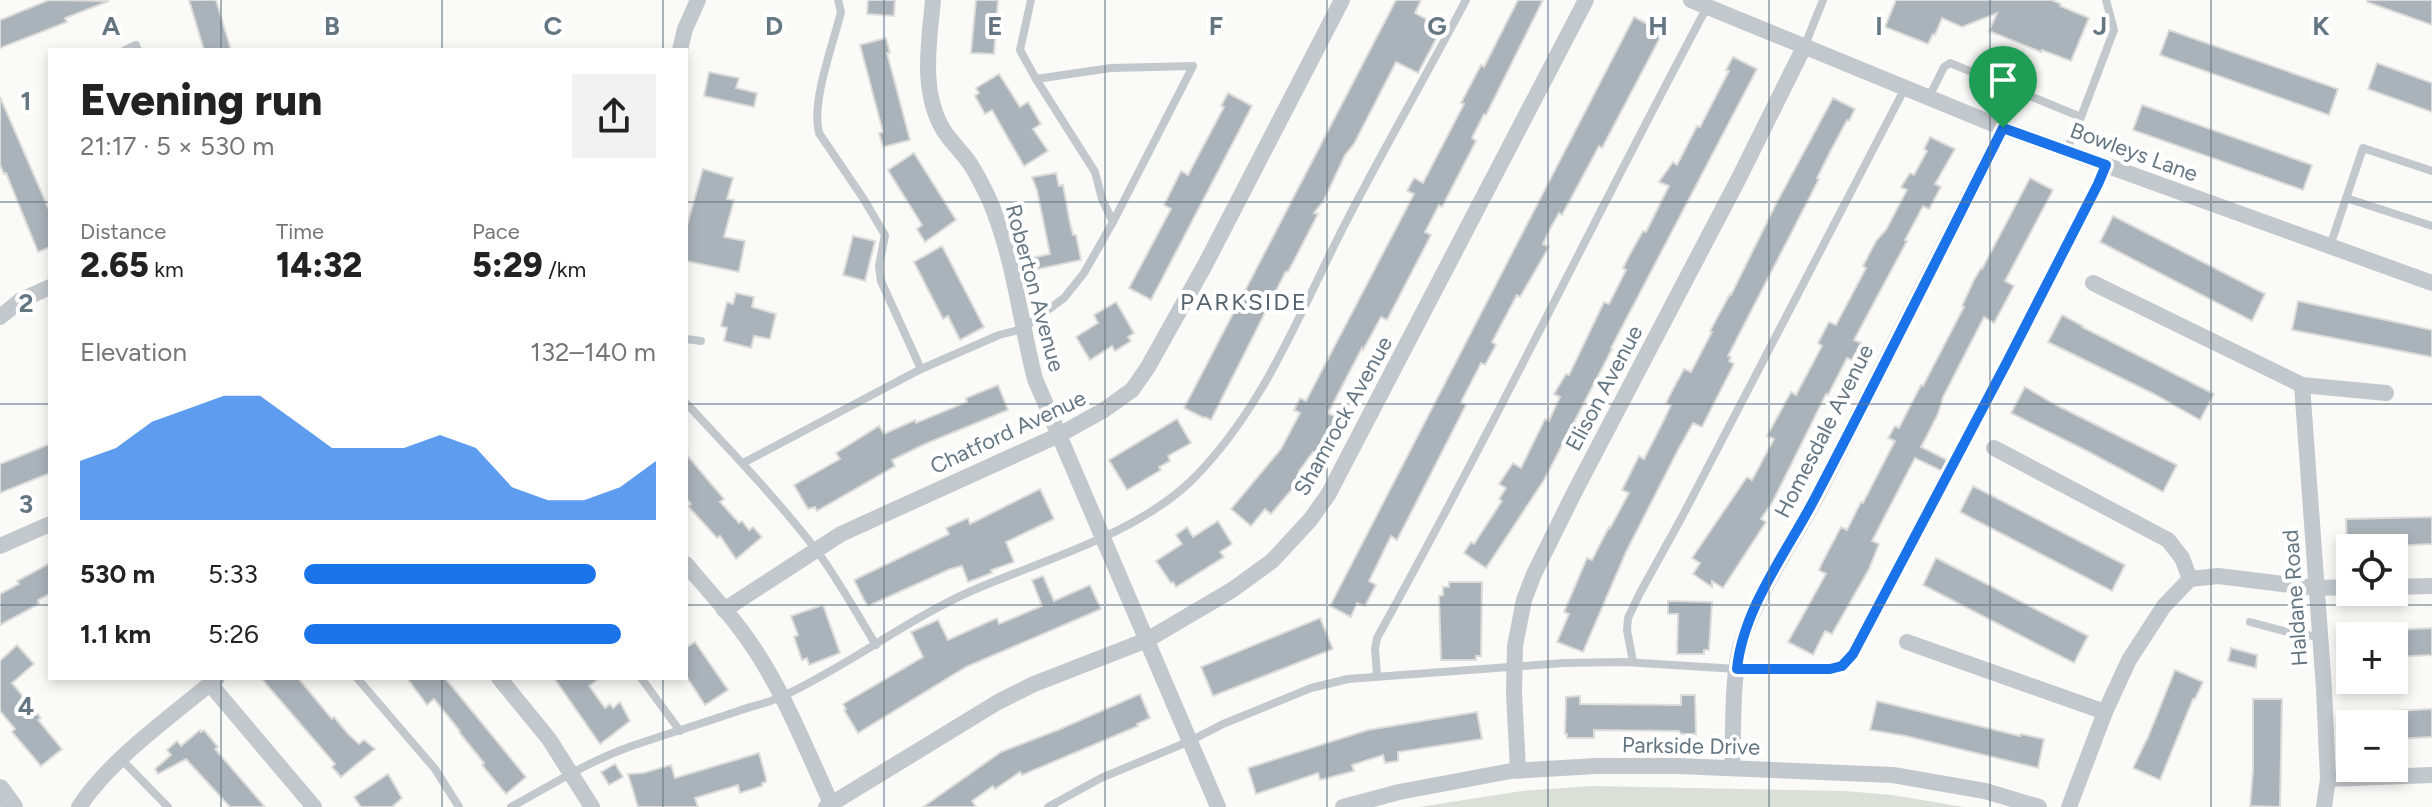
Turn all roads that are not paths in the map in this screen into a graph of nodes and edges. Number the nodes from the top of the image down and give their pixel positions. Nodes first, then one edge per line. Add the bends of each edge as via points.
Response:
1 (698, 0) edge
2 (838, 0) edge
3 (933, 0) edge
4 (1031, 0) edge
5 (1342, 0) edge
6 (1466, 0) edge
7 (1586, 0) edge
8 (1823, 0) edge
9 (2106, 0) edge
10 (1699, 3) edge
11 (1805, 45) junction
12 (680, 48) edge
13 (1036, 79) junction
14 (1906, 87) junction
15 (1929, 97) junction
16 (2081, 117) junction
17 (2003, 128) junction
18 (2066, 151) junction
19 (2106, 165) junction
20 (2432, 171) edge
21 (2346, 198) junction
22 (1113, 222) junction
23 (2432, 226) edge
24 (2329, 247) junction
25 (2093, 283) dead end
26 (2432, 283) edge
27 (48, 288) edge
28 (0, 317) edge
29 (1022, 329) junction
30 (688, 339) edge
31 (701, 341) dead end
32 (921, 369) junction
33 (2302, 385) junction
34 (2386, 393) dead end
35 (688, 405) edge
36 (1059, 435) junction
37 (1994, 448) dead end
38 (743, 463) junction
39 (48, 525) edge
40 (1103, 537) junction
41 (0, 546) edge
42 (816, 550) junction
43 (688, 566) edge
44 (2190, 579) junction
45 (2432, 586) edge
46 (2336, 587) edge
47 (2408, 587) edge
48 (2316, 588) junction
49 (724, 610) junction
50 (2250, 622) dead end
51 (2320, 637) junction
52 (1147, 640) junction
53 (1907, 642) dead end
54 (876, 645) junction
55 (1633, 662) junction
56 (1514, 666) junction
57 (1737, 669) junction
58 (1377, 676) junction
59 (359, 680) edge
60 (501, 680) edge
61 (642, 680) edge
62 (213, 681) edge
63 (783, 697) junction
64 (2105, 712) junction
65 (680, 731) junction
66 (1190, 741) junction
67 (122, 760) junction
68 (1732, 768) junction
69 (1518, 770) junction
70 (572, 772) junction
71 (2432, 775) edge
72 (2328, 779) junction
73 (0, 789) edge
74 (829, 806) edge
75 (13, 807) edge
76 (79, 807) edge
77 (168, 807) edge
78 (314, 807) edge
79 (459, 807) edge
80 (511, 807) edge
81 (592, 807) edge
82 (1048, 807) edge
83 (1218, 807) edge
84 (1343, 807) edge
85 (2039, 807) edge
86 (2069, 807) edge
87 (2324, 807) edge

1 - 12 street
2 - 32 lane via 841,12 816,121 885,235 881,281
3 - 29 street, Roberton Avenue via 928,53 933,102 994,211
4 - 13 lane via 1020,50
5 - 36 street, Chatford Avenue via 1148,367 1121,399
6 - 40 lane via 1249,409 1180,490
7 - 52 street, Shamrock Avenue via 1328,495 1272,561
8 - 11 lane
9 - 16 lane via 2114,30
10 - 11 street, Bowleys Lane
10 - 58 lane via 1472,464 1377,638
11 - 14 street, Bowleys Lane
11 - 56 street, Elison Avenue via 1534,574 1518,626
13 - 22 lane via 1095,172
13 - 22 lane via 1111,68 1193,66
14 - 15 street, Bowleys Lane
14 - 55 lane via 1628,618
15 - 16 lane via 1950,63
15 - 17 street, Bowleys Lane
16 - 18 lane
17 - 18 street, Bowleys Lane
17 - 57 street, Homesdale Avenue via 1752,616
18 - 19 street, Bowleys Lane
19 - 24 street, Bowleys Lane
19 - 57 lane via 1853,654 1842,666 1830,669
20 - 21 lane via 2363,148
21 - 23 lane
21 - 24 lane
22 - 29 lane via 1064,298
24 - 26 street, Bowleys Lane
25 - 33 street
27 - 28 street
29 - 32 lane
29 - 36 street, Roberton Avenue via 1035,379
30 - 31 lane
32 - 38 lane
33 - 34 street
33 - 48 street, Haldane Road
35 - 38 lane
36 - 40 street, Roberton Avenue
36 - 42 street, Chatford Avenue via 870,520
37 - 44 street via 2168,540
38 - 42 lane
39 - 41 street
40 - 52 street, Roberton Avenue
40 - 54 lane via 967,593
42 - 49 street, Chatford Avenue
42 - 54 lane
43 - 49 street
44 - 48 street via 2218,576
44 - 64 street via 2140,639
45 - 47 street
46 - 48 street
48 - 51 street, Haldane Road
49 - 63 street
50 - 51 lane
51 - 72 street, Haldane Road
52 - 66 street, Roberton Avenue
52 - 74 street, Shamrock Avenue via 1010,696
53 - 64 street
54 - 63 lane
55 - 56 lane
55 - 57 lane
56 - 58 lane
56 - 69 street, Elison Avenue
57 - 68 street, Homesdale Avenue
58 - 66 lane via 1311,688
59 - 79 lane via 435,769
60 - 70 street
61 - 65 lane
62 - 67 street
62 - 78 street
63 - 65 lane
63 - 74 street
64 - 86 street
65 - 70 lane
66 - 82 lane
66 - 83 street, Roberton Avenue
67 - 76 street
67 - 77 lane
68 - 69 street, Parkside Drive
68 - 85 street, Parkside Drive via 1893,775 1985,791
69 - 84 street, Parkside Drive
70 - 80 lane
70 - 81 street
71 - 72 street
72 - 87 street, Haldane Road
73 - 75 street

